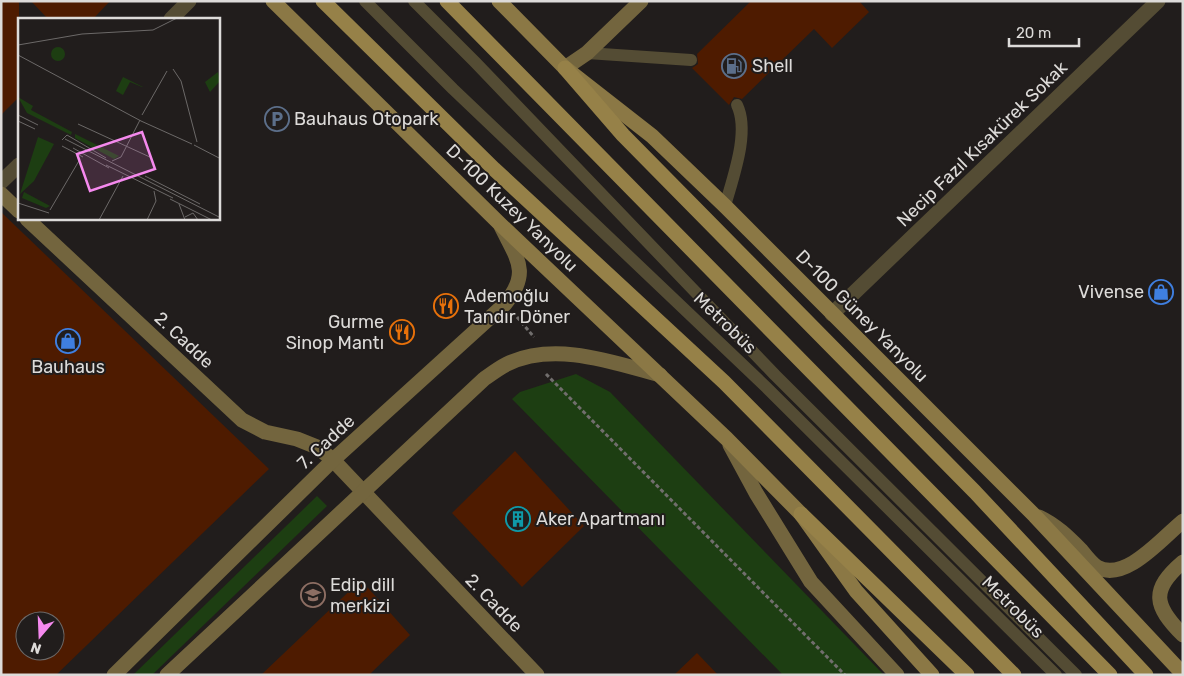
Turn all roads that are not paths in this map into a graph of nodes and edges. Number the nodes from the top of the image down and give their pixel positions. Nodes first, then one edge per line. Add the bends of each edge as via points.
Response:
1 (189, 1) edge
2 (273, 1) edge
3 (322, 1) edge
4 (365, 1) edge
5 (414, 1) edge
6 (448, 1) edge
7 (499, 1) edge
8 (641, 1) edge
9 (1158, 1) edge
10 (172, 18) edge
11 (587, 54) junction
12 (691, 60) dead end
13 (565, 68) junction
14 (737, 105) dead end
15 (18, 167) edge
16 (1, 182) edge
17 (1, 194) edge
18 (725, 206) junction
19 (18, 210) edge
20 (28, 220) edge
21 (501, 225) junction
22 (832, 314) junction
23 (660, 375) junction
24 (727, 439) junction
25 (333, 460) junction
26 (362, 493) junction
27 (801, 514) junction
28 (1035, 516) junction
29 (1183, 522) edge
30 (1183, 562) edge
31 (1183, 635) edge
32 (1183, 674) edge
33 (114, 675) edge
34 (167, 675) edge
35 (537, 675) edge
36 (897, 675) edge
37 (932, 675) edge
38 (967, 675) edge
39 (1014, 675) edge
40 (1056, 675) edge
41 (1076, 675) edge
42 (1110, 675) edge
43 (1146, 675) edge

1 - 10 street
2 - 21 main road, D-100 Kuzey Yanyolu
3 - 39 highway via 494,169 724,382
4 - 40 lane, Metrobüs via 460,96 774,394
5 - 41 lane, Metrobüs via 775,375
6 - 42 highway
7 - 13 main road, D-100 Güney Yanyolu
8 - 11 main road
9 - 22 street, Necip Fazıl Kısakürek Sokak
11 - 12 lane
11 - 13 main road
13 - 18 main road, D-100 Güney Yanyolu via 652,136
13 - 43 highway via 623,135 975,492
14 - 18 lane via 742,116 741,136
15 - 16 street
17 - 19 main road
18 - 22 main road, D-100 Güney Yanyolu
20 - 25 main road, 2. Cadde via 242,420 265,432 297,438
21 - 23 main road, D-100 Kuzey Yanyolu
21 - 25 main road, 7. Cadde via 519,262 521,278 516,292
22 - 28 main road, D-100 Güney Yanyolu
23 - 24 main road, D-100 Kuzey Yanyolu
23 - 26 main road via 564,354 542,354 507,364 484,379
24 - 27 main road, D-100 Kuzey Yanyolu
24 - 36 main road via 811,582
25 - 26 main road, 2. Cadde
25 - 33 main road, 7. Cadde
26 - 34 main road
26 - 35 main road, 2. Cadde
27 - 37 main road via 856,592
27 - 38 highway
28 - 29 main road via 1050,522 1097,567 1114,572 1131,566
28 - 32 main road, D-100 Güney Yanyolu
30 - 31 main road via 1166,577 1160,593 1161,608

